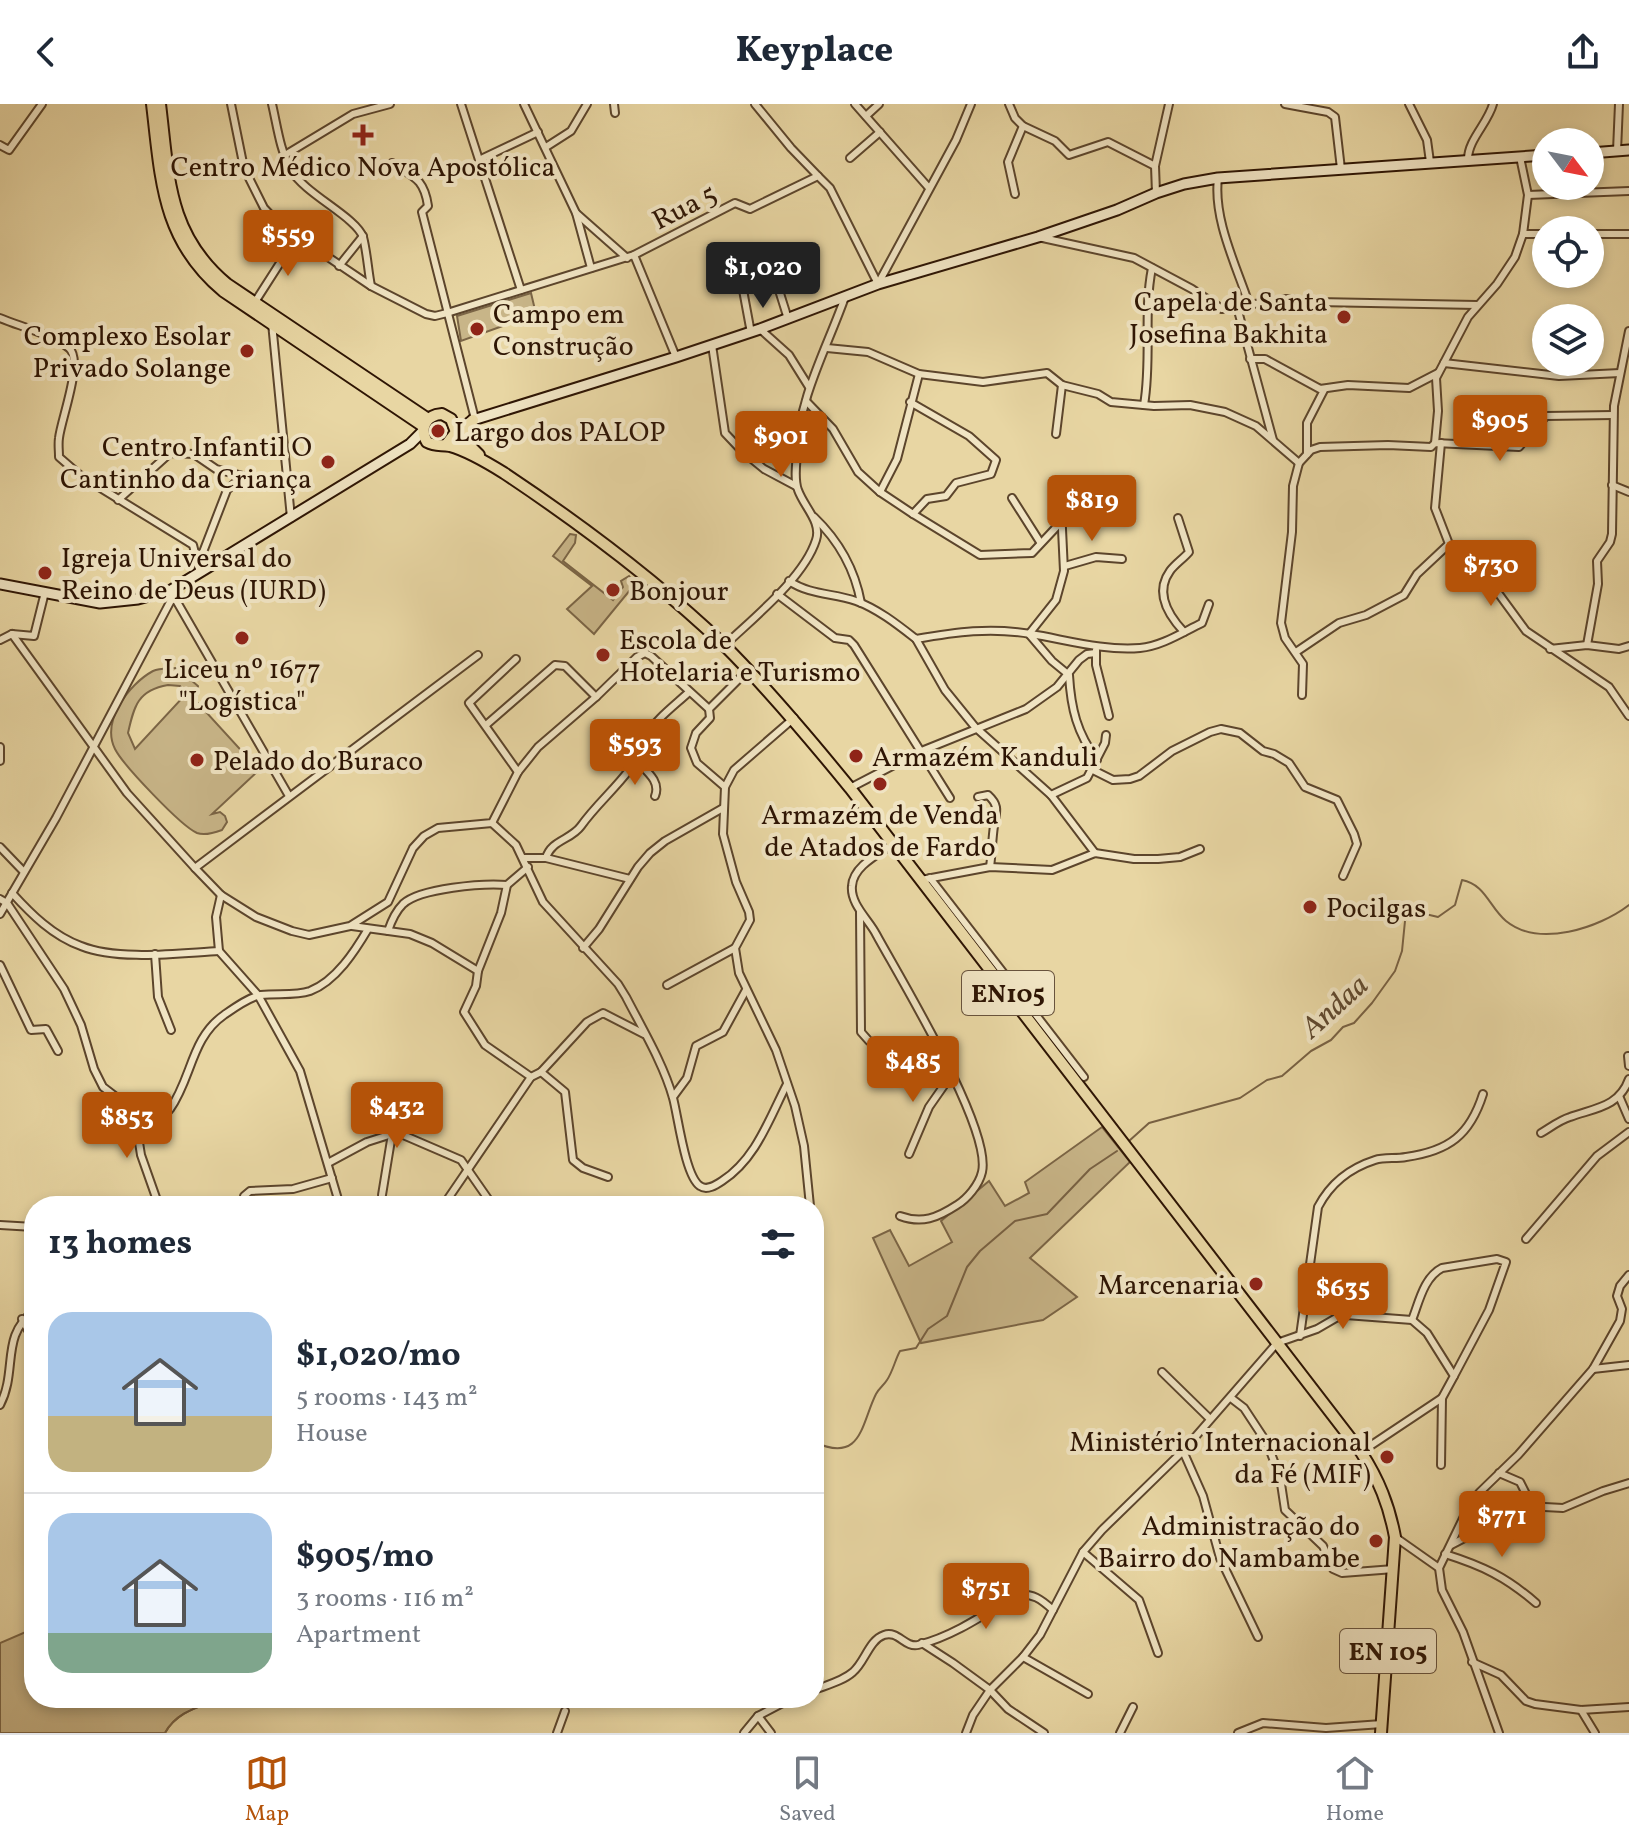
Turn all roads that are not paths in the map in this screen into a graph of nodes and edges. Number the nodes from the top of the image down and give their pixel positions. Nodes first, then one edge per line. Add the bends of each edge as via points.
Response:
1 (42, 104) edge
2 (152, 104) edge
3 (160, 104) edge
4 (231, 104) edge
5 (272, 104) edge
6 (351, 104) edge
7 (390, 104) edge
8 (461, 104) edge
9 (524, 104) edge
10 (587, 104) edge
11 (614, 104) edge
12 (755, 104) edge
13 (855, 104) edge
14 (879, 104) edge
15 (971, 104) edge
16 (1010, 104) edge
17 (1169, 104) edge
18 (1285, 104) edge
19 (1409, 104) edge
20 (1493, 104) edge
21 (1619, 104) edge
22 (615, 113) dead end
23 (353, 114) junction
24 (866, 116) junction
25 (1023, 126) junction
26 (538, 132) junction
27 (880, 132) junction
28 (0, 145) edge
29 (546, 147) junction
30 (1629, 150) edge
31 (1617, 151) junction
32 (1604, 152) edge
33 (285, 155) junction
34 (1532, 156) edge
35 (1520, 157) junction
36 (850, 158) dead end
37 (1468, 159) junction
38 (479, 160) junction
39 (1430, 162) junction
40 (392, 163) dead end
41 (1155, 166) junction
42 (1341, 169) junction
43 (818, 176) junction
44 (1218, 178) junction
45 (929, 188) junction
46 (1629, 191) edge
47 (1156, 193) junction
48 (1015, 194) dead end
49 (1528, 195) junction
50 (576, 213) junction
51 (1523, 234) junction
52 (1532, 234) edge
53 (1604, 234) edge
54 (1629, 234) edge
55 (363, 236) junction
56 (1038, 237) junction
57 (296, 238) junction
58 (630, 257) junction
59 (339, 266) junction
60 (591, 268) junction
61 (1152, 268) junction
62 (773, 271) dead end
63 (878, 284) junction
64 (371, 286) junction
65 (521, 290) junction
66 (743, 290) dead end
67 (845, 297) junction
68 (255, 302) junction
69 (1249, 304) junction
70 (1477, 305) junction
71 (1237, 307) junction
72 (447, 313) junction
73 (0, 318) edge
74 (788, 319) junction
75 (272, 323) junction
76 (755, 331) junction
77 (1629, 331) edge
78 (712, 345) junction
79 (827, 348) junction
80 (676, 357) junction
81 (1250, 359) junction
82 (1444, 363) junction
83 (1438, 373) junction
84 (1620, 373) junction
85 (919, 374) junction
86 (1062, 385) junction
87 (809, 387) junction
88 (1324, 390) junction
89 (806, 401) junction
90 (910, 402) junction
91 (1144, 405) junction
92 (1613, 415) junction
93 (445, 416) junction
94 (473, 420) junction
95 (425, 425) junction
96 (456, 432) junction
97 (1056, 434) dead end
98 (1273, 440) junction
99 (465, 443) junction
100 (1438, 443) junction
101 (410, 444) junction
102 (431, 445) junction
103 (446, 445) junction
104 (1307, 454) junction
105 (1299, 463) junction
106 (490, 464) junction
107 (243, 476) junction
108 (1612, 485) junction
109 (796, 486) junction
110 (1060, 487) dead end
111 (288, 488) junction
112 (880, 492) junction
113 (1629, 492) edge
114 (1012, 498) dead end
115 (118, 500) junction
116 (913, 514) junction
117 (813, 516) junction
118 (291, 518) junction
119 (1178, 518) dead end
120 (1063, 520) junction
121 (1040, 542) junction
122 (1449, 544) junction
123 (1122, 559) dead end
124 (1065, 566) junction
125 (199, 569) junction
126 (789, 581) junction
127 (0, 584) edge
128 (176, 590) junction
129 (45, 592) junction
130 (777, 594) junction
131 (861, 603) junction
132 (1209, 604) dead end
133 (1184, 632) junction
134 (12, 634) junction
135 (1029, 634) junction
136 (916, 639) junction
137 (0, 640) edge
138 (1587, 645) junction
139 (724, 646) junction
140 (1629, 646) edge
141 (1550, 649) junction
142 (1096, 650) junction
143 (1296, 652) junction
144 (478, 655) dead end
145 (516, 659) dead end
146 (748, 670) junction
147 (1069, 675) junction
148 (689, 692) junction
149 (1302, 695) dead end
150 (596, 697) junction
151 (709, 709) junction
152 (1109, 716) dead end
153 (1629, 716) edge
154 (794, 718) junction
155 (486, 725) junction
156 (975, 727) junction
157 (1106, 735) dead end
158 (0, 747) edge
159 (93, 748) junction
160 (919, 752) junction
161 (636, 760) junction
162 (1097, 760) junction
163 (0, 761) edge
164 (1093, 770) junction
165 (518, 772) junction
166 (725, 787) junction
167 (850, 788) junction
168 (1051, 795) junction
169 (289, 796) junction
170 (655, 796) dead end
171 (978, 797) dead end
172 (950, 798) dead end
173 (723, 808) junction
174 (492, 823) junction
175 (893, 844) junction
176 (0, 847) edge
177 (1200, 849) dead end
178 (1095, 853) junction
179 (524, 858) junction
180 (546, 858) junction
181 (528, 867) junction
182 (990, 867) junction
183 (195, 868) junction
184 (24, 872) junction
185 (1343, 876) dead end
186 (630, 879) junction
187 (926, 879) junction
188 (507, 885) junction
189 (12, 893) junction
190 (221, 895) junction
191 (393, 896) junction
192 (3, 901) edge
193 (405, 902) junction
194 (860, 911) junction
195 (0, 914) edge
196 (350, 926) junction
197 (368, 929) junction
198 (388, 931) junction
199 (583, 948) junction
200 (735, 948) junction
201 (219, 951) junction
202 (155, 954) junction
203 (984, 954) junction
204 (0, 965) edge
205 (478, 971) junction
206 (667, 985) dead end
207 (746, 990) junction
208 (258, 995) junction
209 (171, 1030) dead end
210 (646, 1035) junction
211 (58, 1051) dead end
212 (1628, 1056) edge
213 (1629, 1066) edge
214 (911, 1068) dead end
215 (541, 1072) junction
216 (952, 1074) junction
217 (531, 1077) junction
218 (1084, 1077) dead end
219 (1629, 1079) edge
220 (787, 1084) junction
221 (1483, 1094) dead end
222 (1619, 1096) junction
223 (673, 1097) junction
224 (1629, 1119) edge
225 (150, 1123) junction
226 (1629, 1132) edge
227 (1541, 1133) dead end
228 (392, 1134) junction
229 (909, 1154) dead end
230 (328, 1163) junction
231 (468, 1168) junction
232 (608, 1177) dead end
233 (332, 1178) junction
234 (382, 1195) dead end
235 (156, 1196) edge
236 (244, 1196) edge
237 (337, 1196) edge
238 (450, 1196) edge
239 (486, 1196) edge
240 (809, 1196) edge
241 (900, 1216) dead end
242 (0, 1225) edge
243 (24, 1226) edge
244 (1526, 1239) dead end
245 (1629, 1275) edge
246 (22, 1319) joint
247 (1412, 1320) junction
248 (24, 1323) edge
249 (1300, 1336) junction
250 (1277, 1343) junction
251 (1629, 1365) edge
252 (1593, 1369) junction
253 (1162, 1372) dead end
254 (1454, 1376) junction
255 (1231, 1398) junction
256 (1442, 1398) junction
257 (0, 1405) edge
258 (1209, 1418) junction
259 (1183, 1451) junction
260 (1361, 1452) junction
261 (1441, 1465) dead end
262 (1499, 1473) junction
263 (1629, 1483) edge
264 (1532, 1506) junction
265 (1395, 1537) junction
266 (1447, 1550) junction
267 (1083, 1552) junction
268 (1439, 1568) junction
269 (1394, 1569) junction
270 (1536, 1603) dead end
271 (1053, 1610) junction
272 (1258, 1637) dead end
273 (921, 1643) junction
274 (1158, 1653) dead end
275 (1023, 1657) junction
276 (1472, 1662) junction
277 (824, 1686) edge
278 (990, 1690) junction
279 (1088, 1694) dead end
280 (1133, 1707) dead end
281 (1629, 1707) edge
282 (770, 1708) edge
283 (1581, 1710) junction
284 (565, 1711) dead end
285 (758, 1716) junction
286 (1381, 1729) edge
287 (557, 1733) edge
288 (744, 1733) edge
289 (771, 1733) edge
290 (966, 1733) edge
291 (1044, 1733) edge
292 (1120, 1733) edge
293 (1238, 1733) edge
294 (1499, 1733) edge
295 (1595, 1733) edge

1 - 28 street via 9,150
2 - 75 main road via 163,194 180,242 211,281
3 - 68 main road via 170,192 184,233 216,275
4 - 57 street, Rua 5 via 251,186
5 - 33 street
6 - 23 street
7 - 23 street
8 - 38 street
9 - 26 street
10 - 29 street via 571,131
11 - 22 street
12 - 43 street
13 - 24 street
14 - 24 street
15 - 45 street
16 - 25 street
17 - 41 street
18 - 42 street via 1335,117
19 - 39 street via 1427,140
20 - 37 street
21 - 31 street
23 - 33 street
24 - 27 street
25 - 41 street via 1055,141 1069,155 1108,142
25 - 48 street via 1008,162
26 - 29 street
26 - 38 street
27 - 36 street
27 - 45 street
29 - 50 street
30 - 31 main road
31 - 32 main road
33 - 55 street via 291,171 309,190
34 - 35 main road
35 - 37 main road
35 - 49 street
37 - 39 main road
38 - 65 street
39 - 42 main road
40 - 72 street via 426,189 428,206 422,212
41 - 47 street
42 - 44 main road
43 - 58 street, Rua 5 via 750,209 735,203
43 - 63 street via 830,188
44 - 47 main road
44 - 69 street via 1224,228
45 - 63 street
46 - 49 street
47 - 56 main road
49 - 51 street
50 - 58 street
50 - 60 street
51 - 52 street
51 - 70 street via 1515,257
53 - 54 street
55 - 59 street
55 - 64 street
56 - 61 street via 1114,252
56 - 63 main road
57 - 59 street, Rua 5
57 - 68 street
58 - 60 street, Rua 5
58 - 80 street
59 - 64 street, Rua 5
60 - 65 street, Rua 5
61 - 71 street via 1217,307
61 - 91 street
62 - 74 street
63 - 67 main road
64 - 72 street, Rua 5 via 426,314
65 - 72 street, Rua 5
66 - 76 street
67 - 74 main road
67 - 79 street
68 - 95 main road
69 - 70 street via 1286,299
69 - 71 street
70 - 82 street
71 - 81 street
72 - 94 street
73 - 115 street via 71,349 75,357 59,457
74 - 76 main road
75 - 95 main road
75 - 111 street
76 - 78 main road
76 - 87 street via 789,355
77 - 84 street
78 - 80 main road
78 - 109 street via 725,433 764,469
79 - 85 street via 868,352
79 - 87 street
80 - 94 main road
81 - 88 street via 1261,357
81 - 98 street
82 - 83 street
82 - 84 street via 1559,376
83 - 88 street via 1409,388 1348,385
83 - 100 street
84 - 92 street
85 - 86 street via 996,382 1047,373
85 - 90 street
86 - 91 street via 1111,402
86 - 97 street
87 - 89 street
88 - 104 street via 1307,423
89 - 109 street
89 - 112 street via 833,429 858,472
90 - 112 street via 897,459
90 - 116 street via 980,443 997,463 991,474 956,483 946,496 927,499
91 - 98 street via 1225,412
92 - 100 street via 1546,416 1519,447
92 - 108 street
93 - 94 main road
93 - 95 main road via 437,414
93 - 96 main road, EN105
94 - 96 main road
94 - 99 main road
95 - 101 main road
95 - 102 main road via 424,437
96 - 99 main road, EN105
96 - 103 main road
98 - 105 street
99 - 106 main road, EN105
100 - 104 street via 1320,447
100 - 122 street via 1435,508
101 - 102 main road
101 - 118 main road
102 - 103 main road, EN105
103 - 106 main road, EN105
104 - 105 street
105 - 143 street via 1281,623
106 - 139 main road, EN105 via 633,567
107 - 111 street
107 - 115 street via 216,469 194,454 170,453
107 - 125 street via 227,490
108 - 113 street
108 - 138 street via 1612,534 1597,561
109 - 117 street
110 - 120 street
111 - 118 street
112 - 116 street
114 - 121 street
115 - 125 street via 193,545
116 - 121 street via 980,555 1029,554
117 - 126 street via 817,539
117 - 131 street via 835,539
118 - 125 main road
119 - 133 street via 1189,552 1170,571 1164,587 1167,611
120 - 121 street
120 - 124 street
122 - 141 street via 1493,586 1526,631
122 - 143 street via 1417,574 1404,595 1339,623
123 - 124 street via 1096,557
124 - 135 street via 1056,600
125 - 128 main road
126 - 130 street
126 - 131 street via 809,592
127 - 129 main road
128 - 129 main road via 121,602
128 - 159 street
128 - 169 street
129 - 134 street via 34,636
130 - 139 street
130 - 160 street via 835,638 854,645
131 - 136 street
132 - 133 street via 1202,623
133 - 142 street via 1141,648
134 - 137 street
134 - 159 street
135 - 136 street via 974,629
135 - 142 street
135 - 147 street
136 - 156 street via 945,690
138 - 140 street
138 - 141 street
139 - 146 main road, EN105
141 - 153 street via 1614,691
142 - 147 street via 1079,660
142 - 152 street
143 - 149 street via 1303,664
144 - 169 street
145 - 155 street via 470,701
146 - 151 street
146 - 154 main road, EN105
147 - 156 street via 1026,709
147 - 162 street via 1074,721
148 - 150 street via 645,653
148 - 151 street
148 - 161 street via 658,719
150 - 155 street via 565,666 555,665
150 - 165 street via 538,747
151 - 166 street via 710,718 696,733 692,754
154 - 166 street via 734,770
154 - 167 main road, EN105
155 - 165 street
156 - 160 street
156 - 168 street
157 - 162 street
158 - 163 street
159 - 183 street
159 - 184 street
160 - 167 street
160 - 172 street
161 - 170 street via 656,782
161 - 180 street via 578,830 549,849
162 - 164 street
164 - 168 street via 1085,780
164 - 185 street via 1113,780 1130,779 1210,732 1240,733 1289,763 1305,787 1337,800 1357,844
165 - 174 street
166 - 173 street
167 - 175 main road, EN105
168 - 178 street
169 - 183 street
171 - 182 street via 988,795 998,813
173 - 186 street via 665,841
173 - 200 street via 723,834 750,920
174 - 179 street
174 - 191 street via 438,828 424,836 413,848
175 - 187 main road, EN105
175 - 194 street via 856,875 852,886
176 - 184 street
177 - 178 street via 1158,859
178 - 182 street via 1052,870
179 - 180 street
179 - 181 street
180 - 186 street
181 - 188 street
181 - 199 street via 543,902
182 - 187 street
183 - 190 street
184 - 189 street
186 - 199 street
187 - 203 main road, EN105
188 - 193 street via 469,885
188 - 205 street
189 - 192 street
189 - 202 street via 42,923 81,946
190 - 196 street via 256,917 300,933
190 - 201 street via 216,917
191 - 193 street
191 - 196 street
192 - 195 street
192 - 225 street via 64,989 103,1087
193 - 198 street
194 - 214 street via 861,1032 896,1052
194 - 216 street
196 - 197 street
197 - 198 street
197 - 208 street via 336,973 317,987
198 - 205 street via 432,943
199 - 210 street via 618,984
200 - 206 street
200 - 207 street
201 - 202 street
201 - 208 street
202 - 209 street via 158,997
203 - 218 street
203 - 250 main road, EN105
204 - 211 street via 31,1030 46,1029
205 - 217 street via 464,1015 485,1045
207 - 220 street
207 - 223 street via 723,1032 696,1046 687,1078
208 - 225 street via 208,1029 171,1108
208 - 230 street via 300,1071
210 - 215 street via 611,1016 596,1015
210 - 223 street
212 - 213 street
215 - 217 street
215 - 232 street via 565,1092 573,1160
216 - 229 street via 929,1107
216 - 241 street via 974,1121 982,1172 963,1202 947,1212 928,1220
217 - 231 street
219 - 222 street
220 - 223 street via 742,1167 709,1188 698,1185 689,1167
220 - 240 street via 800,1124
221 - 249 street via 1469,1128 1455,1140 1428,1154 1376,1159 1327,1190 1318,1207
222 - 224 street
222 - 227 street
225 - 235 street via 138,1143
226 - 244 street via 1597,1156
228 - 230 street
228 - 231 street via 458,1158
228 - 234 street
230 - 233 street
231 - 238 street
231 - 239 street
233 - 236 street
233 - 237 street
242 - 243 street
245 - 252 street via 1617,1296 1620,1321
246 - 248 street
246 - 257 street via 9,1344 7,1390
247 - 249 street via 1346,1315
247 - 254 street via 1427,1333
247 - 254 street via 1435,1271 1497,1259 1506,1262 1489,1310
249 - 250 street
250 - 255 street
250 - 260 main road, EN105
251 - 252 street
252 - 262 street
253 - 258 street
254 - 256 street
255 - 258 street
255 - 269 street via 1267,1443 1285,1510 1323,1546 1333,1569
256 - 260 street
256 - 261 street
258 - 259 street
259 - 267 street
259 - 272 street via 1203,1496 1220,1558
260 - 265 main road, EN105 via 1386,1498
262 - 264 street via 1520,1482
262 - 266 street via 1470,1504
263 - 264 street via 1563,1508
264 - 266 street
265 - 268 street
265 - 269 main road, EN105
266 - 268 street
266 - 270 street via 1486,1567
267 - 271 street
267 - 274 street via 1139,1600
268 - 276 street via 1442,1590
269 - 286 main road, EN 105
271 - 273 street via 1032,1595 1016,1595 961,1629
271 - 275 street
273 - 277 street via 886,1634 851,1674
273 - 278 street
275 - 278 street
275 - 279 street
276 - 283 street via 1501,1675 1526,1701
276 - 294 street
278 - 290 street
278 - 291 street
280 - 292 street
281 - 283 street
282 - 285 street
283 - 295 street
284 - 287 street
285 - 288 street
285 - 289 street
286 - 293 street via 1263,1723

